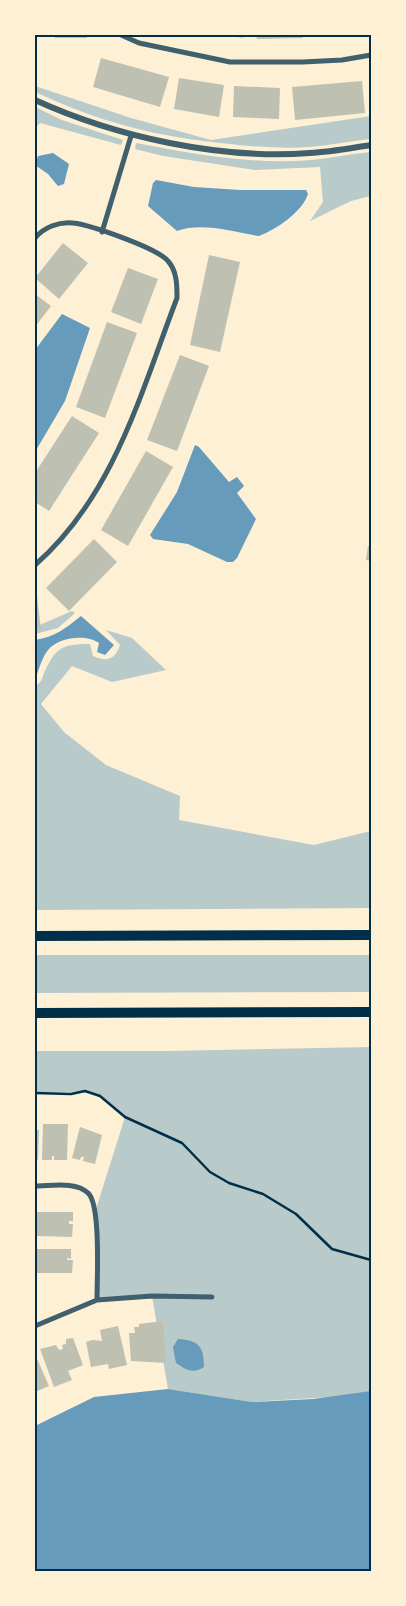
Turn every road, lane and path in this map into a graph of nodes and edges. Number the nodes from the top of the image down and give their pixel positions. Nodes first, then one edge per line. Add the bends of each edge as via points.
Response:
1 (121, 35) edge
2 (371, 55) edge
3 (35, 100) edge
4 (131, 136) junction
5 (371, 145) edge
6 (102, 232) junction
7 (35, 238) edge
8 (35, 565) edge
9 (371, 935) edge
10 (35, 936) edge
11 (371, 1012) edge
12 (35, 1013) edge
13 (35, 1093) edge
14 (35, 1186) edge
15 (371, 1260) edge
16 (212, 1297) dead end
17 (97, 1300) junction
18 (35, 1326) edge

1 - 2 street via 139,43 230,62 303,62
3 - 4 street via 65,114
4 - 5 street via 249,152 309,153
4 - 6 street
6 - 7 street via 72,223 55,225
6 - 8 street via 158,252 170,263 176,278 177,298 120,448 104,479 81,515
9 - 10 highway
11 - 12 highway
13 - 15 path via 85,1091 100,1096 125,1117 182,1143 210,1172 229,1183 263,1194 296,1214 332,1249
14 - 17 street via 75,1186 89,1193 96,1209
16 - 17 street via 152,1296
17 - 18 street

